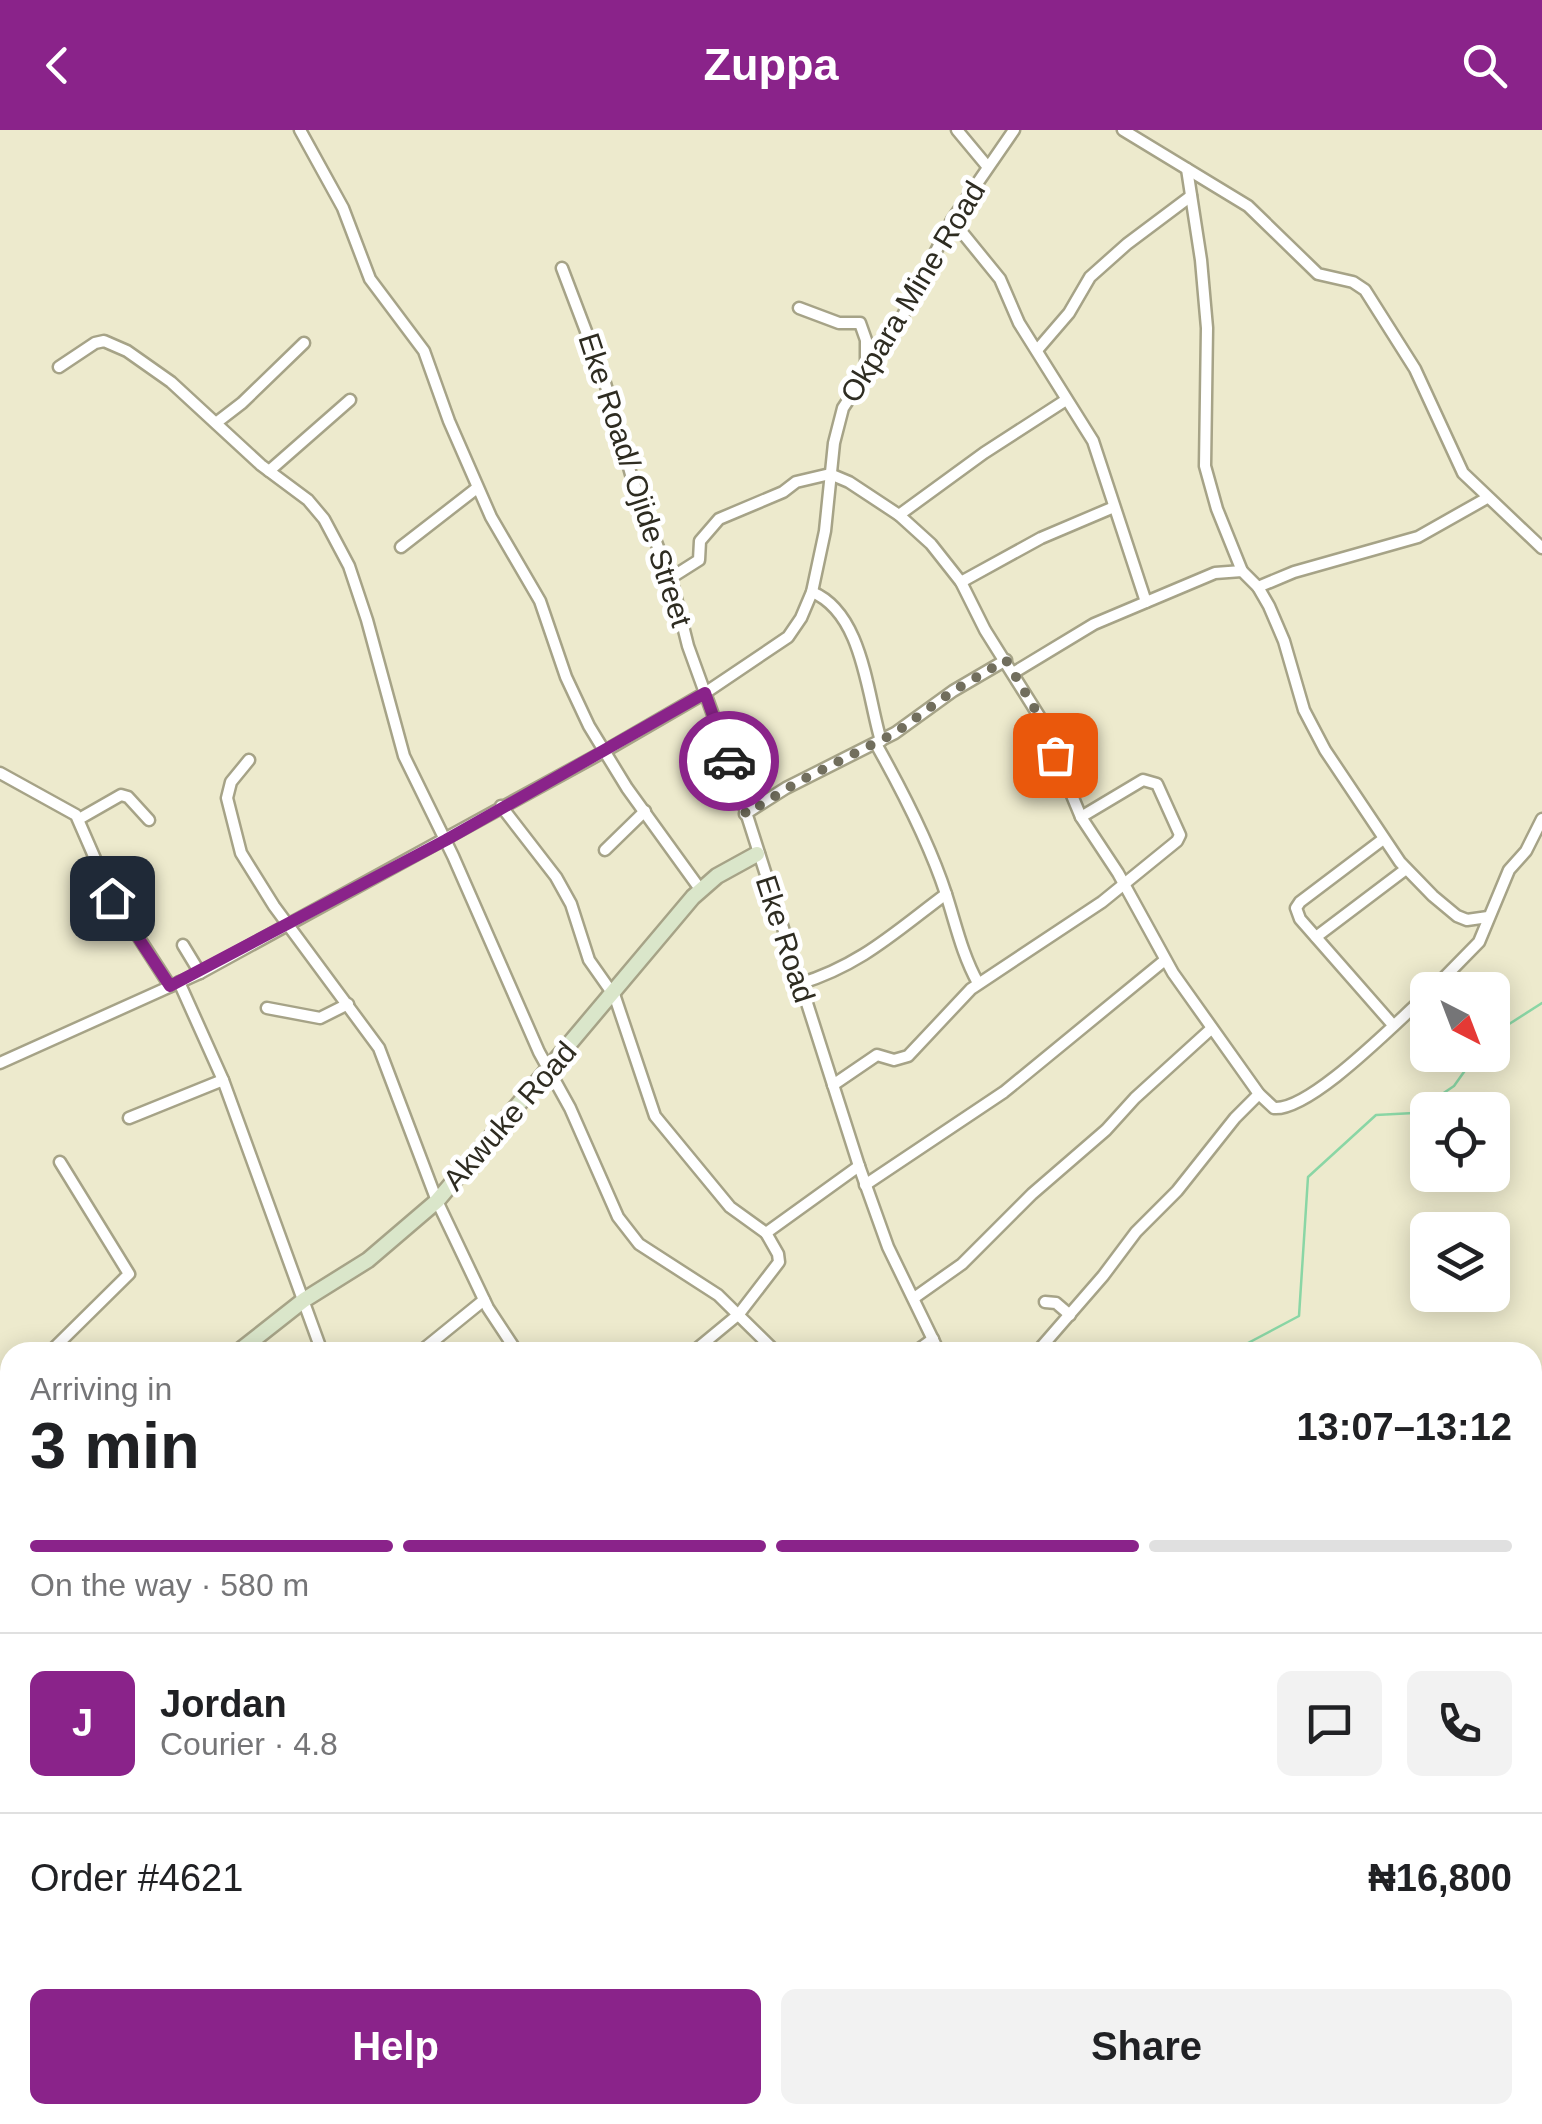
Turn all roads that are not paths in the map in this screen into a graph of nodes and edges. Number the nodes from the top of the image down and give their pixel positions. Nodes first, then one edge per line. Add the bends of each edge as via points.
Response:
1 (300, 130) edge
2 (957, 130) edge
3 (1014, 130) edge
4 (1123, 130) edge
5 (987, 166) junction
6 (1187, 170) junction
7 (1191, 196) junction
8 (952, 220) junction
9 (562, 268) dead end
10 (799, 308) dead end
11 (304, 342) dead end
12 (1038, 349) junction
13 (59, 367) dead end
14 (866, 370) junction
15 (350, 400) dead end
16 (1066, 400) junction
17 (216, 423) junction
18 (270, 471) junction
19 (830, 474) junction
20 (478, 488) junction
21 (1487, 498) junction
22 (1114, 507) junction
23 (899, 515) junction
24 (400, 547) dead end
25 (1542, 548) edge
26 (1242, 571) junction
27 (670, 580) junction
28 (961, 582) junction
29 (1258, 587) junction
30 (812, 592) junction
31 (1146, 602) junction
32 (1006, 660) junction
33 (1013, 674) junction
34 (705, 693) junction
35 (878, 742) junction
36 (606, 751) junction
37 (249, 760) dead end
38 (0, 774) edge
39 (501, 806) junction
40 (645, 811) junction
41 (746, 814) junction
42 (1081, 818) junction
43 (79, 819) junction
44 (1542, 819) edge
45 (149, 820) dead end
46 (446, 840) junction
47 (1382, 840) junction
48 (604, 850) dead end
49 (757, 854) junction
50 (1406, 870) junction
51 (1124, 883) junction
52 (700, 890) junction
53 (946, 894) junction
54 (1488, 917) junction
55 (288, 924) junction
56 (1316, 937) junction
57 (183, 945) dead end
58 (1165, 960) junction
59 (1451, 972) edge
60 (200, 973) junction
61 (978, 983) junction
62 (174, 984) junction
63 (799, 984) junction
64 (613, 994) junction
65 (348, 1004) junction
66 (268, 1008) dead end
67 (1410, 1010) edge
68 (1393, 1025) junction
69 (1210, 1028) junction
70 (0, 1063) edge
71 (548, 1072) junction
72 (223, 1080) junction
73 (834, 1085) junction
74 (1259, 1094) junction
75 (129, 1118) dead end
76 (60, 1162) dead end
77 (859, 1166) junction
78 (866, 1185) junction
79 (437, 1201) junction
80 (766, 1233) junction
81 (914, 1298) junction
82 (304, 1300) junction
83 (484, 1300) junction
84 (1045, 1302) dead end
85 (739, 1314) junction
86 (1070, 1315) junction
87 (933, 1339) junction
88 (60, 1342) edge
89 (251, 1342) edge
90 (319, 1342) edge
91 (432, 1342) edge
92 (511, 1342) edge
93 (706, 1342) edge
94 (766, 1342) edge
95 (929, 1342) edge
96 (934, 1342) edge
97 (1046, 1342) edge

1 - 20 street via 351,226 370,279 424,352
2 - 5 street
3 - 5 street, Okpara Mine Road
4 - 6 street
5 - 8 street, Okpara Mine Road
6 - 7 street
6 - 21 street via 1248,206 1318,274 1365,290 1415,369 1454,458
7 - 12 street via 1090,277
7 - 26 street via 1207,328 1205,466
8 - 12 street via 995,271
8 - 14 street, Okpara Mine Road via 898,326
9 - 27 street, Eke Road/ Ojide Street
10 - 14 street via 859,322
11 - 17 street
12 - 16 street
13 - 17 street via 95,343 113,344 172,382
14 - 19 street, Okpara Mine Road via 840,414
15 - 18 street
16 - 22 street via 1093,441
16 - 23 street
17 - 18 street
18 - 46 street via 316,509 340,546 400,746
19 - 23 street
19 - 27 street via 796,482 719,519 700,540 699,560
19 - 30 street, Okpara Mine Road
20 - 24 street
20 - 36 street via 534,588 566,677
21 - 25 street
21 - 29 street via 1418,537
22 - 28 street
22 - 31 street
23 - 28 street
26 - 29 street
26 - 31 street via 1214,573
27 - 34 street, Eke Road/ Ojide Street
28 - 32 street
29 - 47 street via 1313,729
30 - 34 street, Okpara Mine Road via 788,637
30 - 35 street via 830,600 849,631 869,681
31 - 33 street via 1094,624
32 - 33 street
32 - 35 street
33 - 42 street via 1046,728
34 - 36 street, Okpara Mine Road
34 - 41 street, Eke Road
35 - 41 street
35 - 53 street
36 - 39 street, Okpara Mine Road
36 - 40 street
37 - 55 street via 227,798 241,853
38 - 43 street
39 - 46 street, Okpara Mine Road
39 - 64 street via 562,885 590,960
40 - 48 street
40 - 52 street
41 - 49 street, Eke Road
42 - 51 street
42 - 51 street via 1143,780 1156,784 1180,835
43 - 45 street via 121,795
43 - 62 street via 110,893
44 - 54 street
46 - 55 street, Okpara Mine Road
46 - 71 street
47 - 50 street
47 - 56 street via 1297,906
49 - 52 main road, Akwuke Road
49 - 63 street, Eke Road
50 - 54 street via 1461,918
50 - 56 street
51 - 58 street
51 - 61 street
52 - 64 main road, Akwuke Road
53 - 61 street
53 - 63 street via 845,968
54 - 59 street via 1472,952
55 - 60 street, Okpara Mine Road
55 - 65 street
56 - 68 street
57 - 60 street
58 - 69 street
58 - 78 street via 1004,1092
60 - 62 street, Okpara Mine Road
61 - 73 street via 908,1056 877,1055
62 - 70 street, Okpara Mine Road
62 - 72 street
63 - 73 street, Eke Road
64 - 71 main road, Akwuke Road
64 - 80 street via 655,1116 730,1207
65 - 66 street via 320,1018
65 - 79 street via 378,1048
67 - 68 street
68 - 74 street via 1293,1106 1274,1108
69 - 74 street
69 - 81 street via 962,1264
71 - 79 main road, Akwuke Road
71 - 85 street via 624,1228
72 - 75 street
72 - 82 street
73 - 77 street, Eke Road
74 - 86 street
76 - 88 street via 128,1274
77 - 78 street, Eke Road
77 - 80 street
78 - 81 street, Eke Road
79 - 82 main road, Akwuke Road via 368,1260
79 - 83 street
80 - 85 street via 779,1262
81 - 87 street, Eke Road
82 - 89 main road, Akwuke Road
82 - 90 street
83 - 91 street
83 - 92 street
84 - 86 street
85 - 93 street
85 - 94 street
86 - 97 street
87 - 95 street
87 - 96 street, Eke Road

